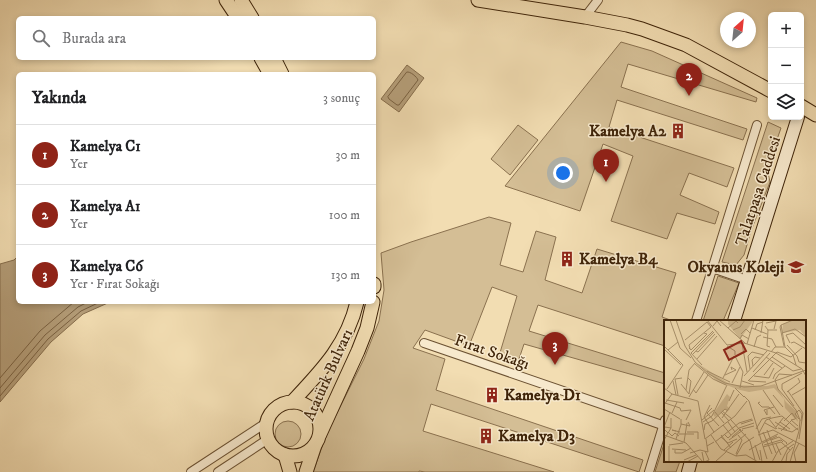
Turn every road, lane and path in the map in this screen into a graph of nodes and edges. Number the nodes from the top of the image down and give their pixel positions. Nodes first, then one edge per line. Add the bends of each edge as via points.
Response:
1 (226, 0) edge
2 (241, 0) edge
3 (478, 0) edge
4 (598, 0) edge
5 (237, 16) edge
6 (251, 16) edge
7 (585, 17) junction
8 (262, 60) edge
9 (275, 60) edge
10 (269, 72) edge
11 (281, 72) edge
12 (768, 89) edge
13 (816, 107) edge
14 (804, 109) edge
15 (804, 110) edge
16 (816, 115) edge
17 (798, 120) edge
18 (757, 124) dead end
19 (712, 268) junction
20 (747, 280) junction
21 (356, 304) edge
22 (373, 304) edge
23 (696, 320) edge
24 (734, 320) edge
25 (424, 343) dead end
26 (292, 402) junction
27 (266, 423) junction
28 (664, 424) edge
29 (268, 439) junction
30 (316, 441) junction
31 (285, 455) junction
32 (692, 462) edge
33 (191, 472) edge
34 (218, 472) edge
35 (290, 472) edge
36 (306, 472) edge
37 (649, 472) edge
38 (688, 472) edge

1 - 5 main road
2 - 6 main road
3 - 7 main road
4 - 7 street
7 - 12 main road via 642,29 680,43
8 - 10 main road
9 - 11 main road
13 - 14 main road
15 - 16 main road
17 - 20 street, Talatpaşa Caddesi
18 - 19 street
19 - 20 street
19 - 23 street
20 - 24 street, Talatpaşa Caddesi
21 - 26 main road, Atatürk Bulvarı via 350,326 338,348
22 - 30 main road, Atatürk Bulvarı via 360,346
25 - 28 street, Fırat Sokağı
26 - 27 main road via 283,403 275,408
26 - 30 main road via 300,402 315,413 320,429
27 - 29 main road
27 - 33 street
28 - 37 street
29 - 31 main road via 275,449
29 - 34 street
30 - 31 main road via 309,451 293,456
30 - 36 main road, Atatürk Bulvarı
31 - 35 main road
32 - 38 street

